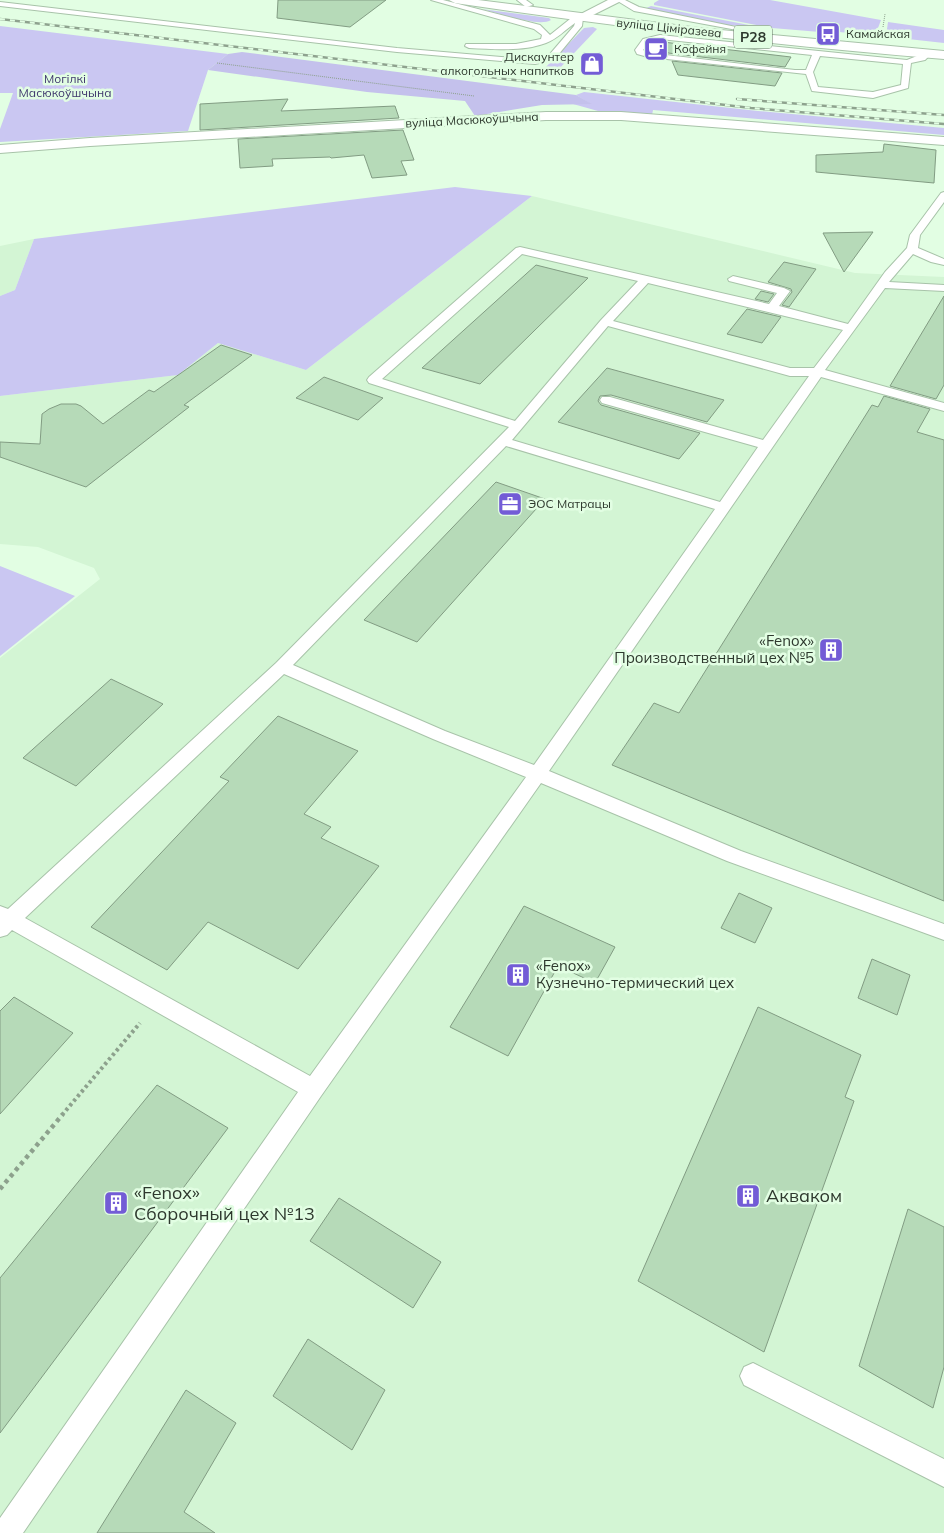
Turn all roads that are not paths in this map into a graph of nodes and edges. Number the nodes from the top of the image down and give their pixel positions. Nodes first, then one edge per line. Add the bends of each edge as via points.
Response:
1 (30, 0) edge
2 (434, 0) edge
3 (455, 0) edge
4 (499, 0) edge
5 (618, 0) edge
6 (524, 1) edge
7 (0, 4) edge
8 (18, 6) junction
9 (583, 15) junction
10 (737, 28) junction
11 (405, 41) dead end
12 (545, 41) junction
13 (353, 45) junction
14 (465, 46) dead end
15 (944, 48) edge
16 (817, 53) junction
17 (927, 54) junction
18 (944, 55) edge
19 (907, 62) junction
20 (809, 72) junction
21 (944, 142) edge
22 (0, 149) edge
23 (944, 195) edge
24 (912, 249) junction
25 (944, 262) edge
26 (646, 279) junction
27 (733, 279) dead end
28 (882, 285) junction
29 (944, 288) edge
30 (772, 308) junction
31 (605, 322) junction
32 (850, 328) junction
33 (818, 372) junction
34 (606, 400) dead end
35 (944, 408) edge
36 (518, 426) junction
37 (503, 441) junction
38 (766, 445) junction
39 (723, 507) junction
40 (282, 666) junction
41 (538, 774) junction
42 (3, 921) edge
43 (944, 932) edge
44 (313, 1089) junction
45 (753, 1376) dead end
46 (944, 1473) edge
47 (6, 1533) edge

1 - 8 lane
2 - 12 lane via 537,27 546,34
3 - 9 main road, вуліца Ціміразева / Р28
4 - 6 main road, вуліца Ціміразева / Р28
5 - 9 main road
5 - 10 lane via 637,9
6 - 9 main road, вуліца Ціміразева / Р28
7 - 8 lane
8 - 13 lane
9 - 10 main road, вуліца Ціміразева / Р28
9 - 12 lane
9 - 13 lane via 578,26 564,40 532,57 444,55
9 - 17 main road, вуліца Ціміразева / Р28
10 - 15 main road, вуліца Ціміразева / Р28
11 - 13 lane
12 - 14 lane via 519,46
16 - 19 lane
16 - 20 lane
16 - 20 lane via 660,37 646,41 639,50 648,55
17 - 18 main road, вуліца Ціміразева / Р28
17 - 19 lane
19 - 20 lane via 905,86 873,95 815,89
21 - 22 main road, вуліца Масюкоўшчына via 621,116 546,116
23 - 24 lane via 915,235
24 - 25 lane
24 - 28 lane
26 - 30 lane
26 - 31 lane
26 - 36 lane via 520,250 373,380
27 - 30 lane via 784,291
28 - 29 lane
28 - 32 lane
30 - 32 lane
31 - 33 lane via 790,372
31 - 36 lane
32 - 33 lane
33 - 35 lane
33 - 38 lane
34 - 38 lane
36 - 37 lane
37 - 39 lane
37 - 40 lane
38 - 39 lane
39 - 41 lane
40 - 41 lane via 439,735
40 - 42 lane
41 - 43 lane via 734,856
41 - 44 lane
42 - 44 lane via 158,1001
44 - 47 lane
45 - 46 lane

